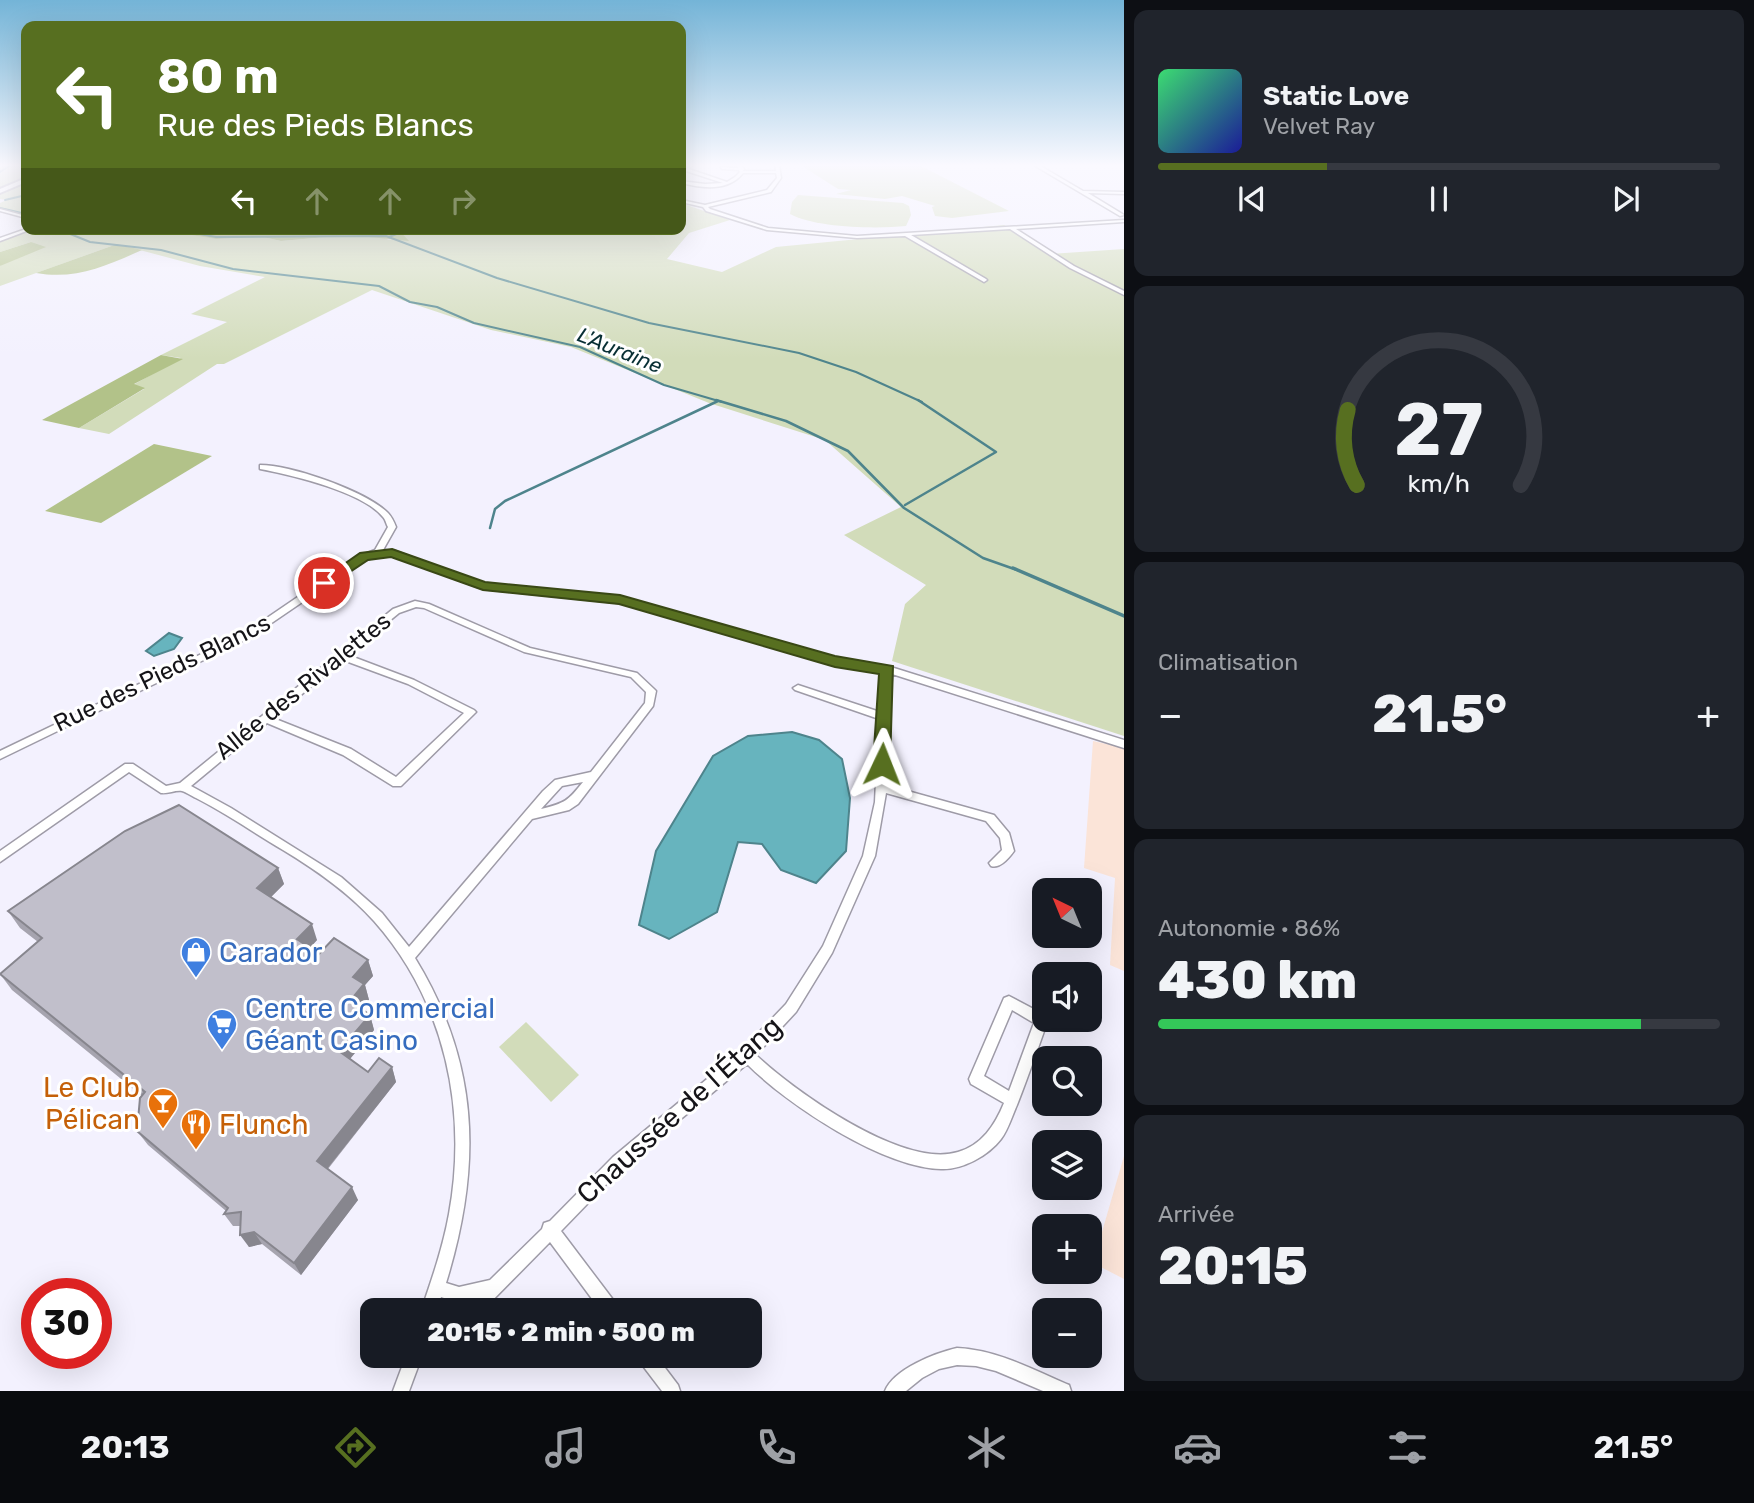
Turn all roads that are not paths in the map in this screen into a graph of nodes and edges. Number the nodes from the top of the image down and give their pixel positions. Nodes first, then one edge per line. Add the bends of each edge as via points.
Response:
1 (767, 229) edge
2 (978, 229) edge
3 (1012, 229) edge
4 (21, 232) edge
5 (906, 235) junction
6 (0, 240) edge
7 (984, 280) dead end
8 (1124, 293) edge
9 (263, 467) dead end
10 (378, 552) junction
11 (341, 656) junction
12 (887, 670) junction
13 (798, 688) dead end
14 (883, 717) junction
15 (265, 718) junction
16 (1124, 744) edge
17 (0, 755) edge
18 (591, 776) junction
19 (183, 787) junction
20 (881, 788) junction
21 (532, 815) junction
22 (0, 857) edge
23 (995, 863) dead end
24 (410, 955) junction
25 (747, 1055) junction
26 (1010, 1099) junction
27 (549, 1228) junction
28 (436, 1288) junction
29 (492, 1288) junction
30 (433, 1298) edge
31 (483, 1298) edge
32 (601, 1298) edge
33 (410, 1368) edge
34 (655, 1368) edge
35 (404, 1390) edge
36 (672, 1391) edge
37 (893, 1391) edge
38 (1063, 1391) edge

1 - 5 street via 858,237
2 - 5 street
3 - 8 street
4 - 6 street
5 - 7 street
9 - 10 street via 327,482 386,516 392,527
10 - 12 street via 403,556 483,586 620,600 835,662
10 - 17 street, Rue des Pieds Blancs via 358,560 248,635
11 - 15 street, Allée des Rivalettes
11 - 15 street via 411,681 471,712 397,783 347,752
11 - 18 street, Allée des Rivalettes via 396,611 415,604 527,650 634,675 651,691 650,704
12 - 14 street, Chaussée de l'Étang
12 - 16 street
13 - 14 street
14 - 20 street, Chaussée de l'Étang
15 - 19 street, Allée des Rivalettes
18 - 21 street via 559,783
18 - 21 street, Allée des Rivalettes via 565,807
19 - 22 street via 165,790 129,767
19 - 24 street via 346,886
20 - 23 street via 989,818 1004,836 1008,851
20 - 25 street, Chaussée de l'Étang via 869,856 828,949 791,1008
21 - 24 street
24 - 28 street via 433,998 455,1066 462,1135 460,1196
25 - 26 street via 762,1072 835,1121 901,1156 941,1162 975,1154 999,1132
25 - 27 street, Chaussée de l'Étang via 618,1162
26 - 26 street via 1042,1020 1009,1002 976,1079
27 - 29 street, Chaussée de l'Étang
27 - 32 street
28 - 29 street via 459,1295
28 - 30 street
29 - 31 street, Chaussée de l'Étang
33 - 35 street
34 - 36 street
37 - 38 street via 939,1358 956,1354 977,1357

